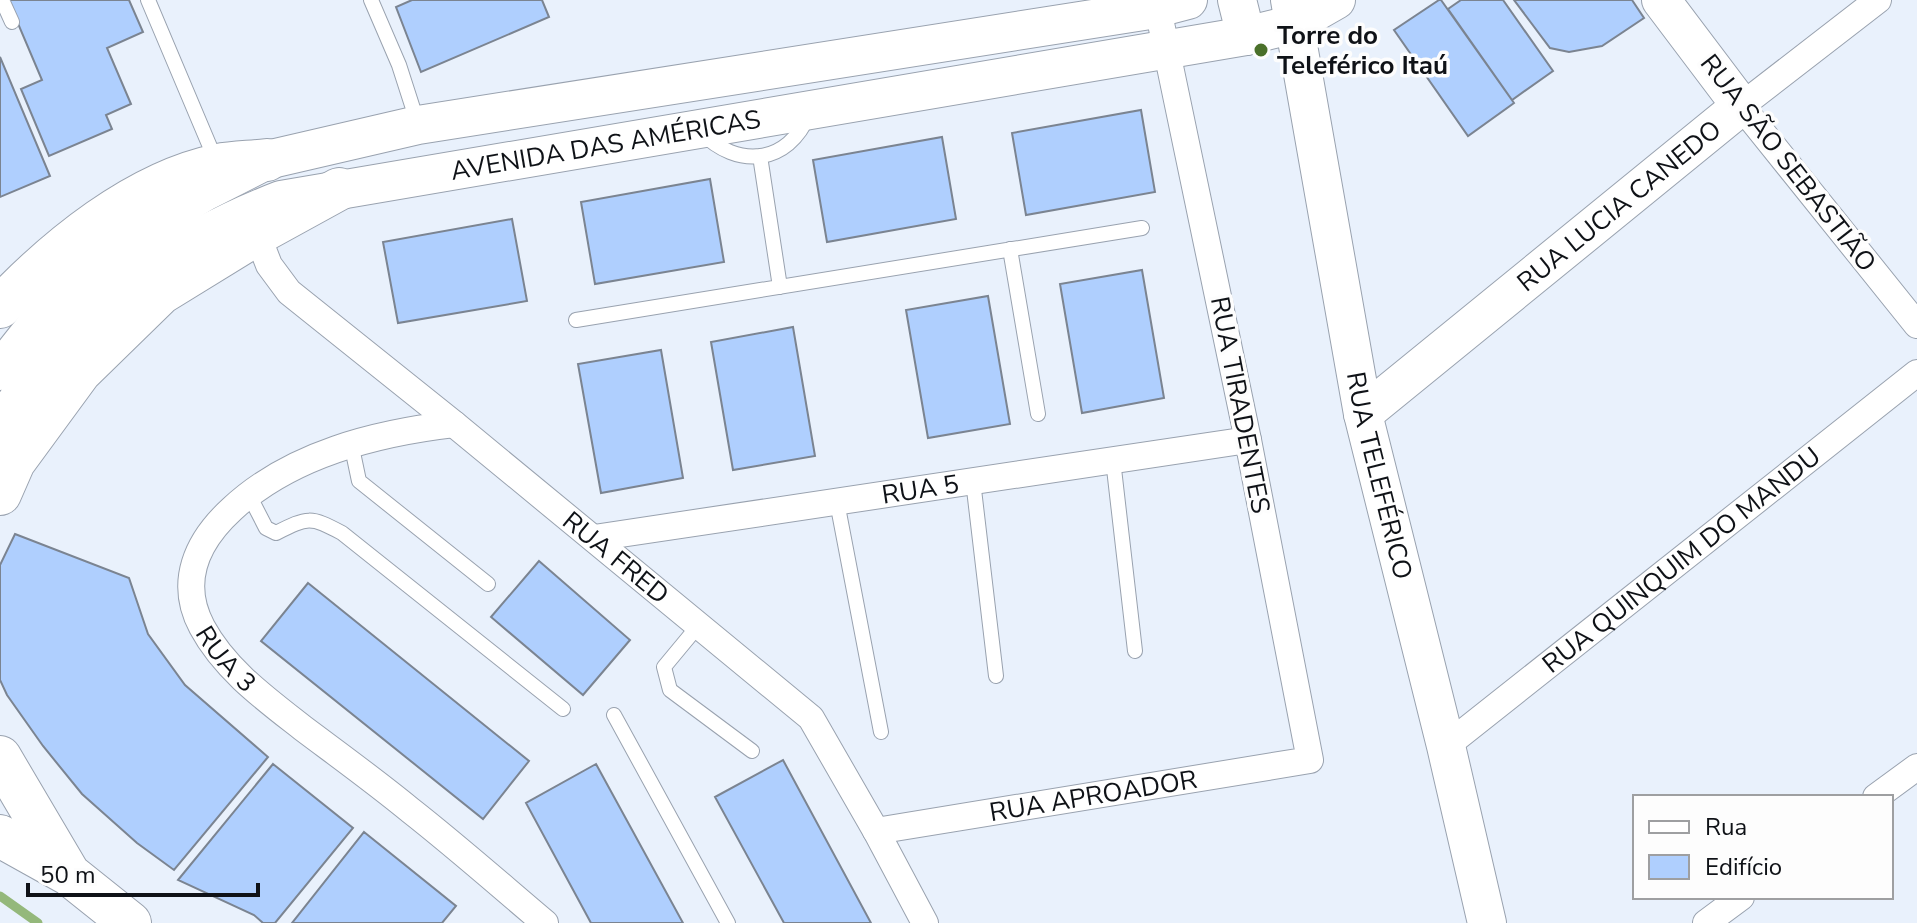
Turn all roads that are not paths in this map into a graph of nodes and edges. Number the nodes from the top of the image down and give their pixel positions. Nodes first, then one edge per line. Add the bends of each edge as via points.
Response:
1 (2, 0) edge
2 (148, 0) edge
3 (371, 0) edge
4 (1237, 0) edge
5 (1336, 0) edge
6 (1661, 0) edge
7 (1878, 0) edge
8 (1173, 4) edge
9 (1292, 12) edge
10 (12, 22) dead end
11 (1246, 36) junction
12 (1168, 50) junction
13 (1741, 106) junction
14 (811, 109) junction
15 (418, 125) junction
16 (698, 128) junction
17 (760, 156) junction
18 (267, 160) junction
19 (218, 165) junction
20 (339, 189) junction
21 (1142, 228) dead end
22 (257, 234) junction
23 (1010, 249) junction
24 (780, 287) junction
25 (0, 307) edge
26 (576, 320) dead end
27 (58, 323) junction
28 (1917, 325) edge
29 (0, 371) edge
30 (1917, 373) edge
31 (1038, 414) dead end
32 (1363, 414) junction
33 (454, 424) junction
34 (0, 430) edge
35 (1248, 440) junction
36 (351, 443) junction
37 (1113, 460) junction
38 (973, 481) junction
39 (248, 493) junction
40 (0, 494) edge
41 (837, 502) junction
42 (594, 538) junction
43 (488, 584) dead end
44 (698, 626) junction
45 (1135, 651) dead end
46 (996, 676) dead end
47 (563, 709) dead end
48 (614, 715) dead end
49 (881, 732) dead end
50 (1446, 746) junction
51 (752, 751) dead end
52 (0, 757) edge
53 (1310, 760) joint
54 (1917, 767) edge
55 (1879, 795) edge
56 (876, 831) junction
57 (0, 836) edge
58 (70, 875) junction
59 (1738, 899) edge
60 (130, 923) edge
61 (545, 923) edge
62 (728, 923) edge
63 (925, 923) edge
64 (1487, 923) edge
65 (1706, 923) edge

1 - 10 lane
2 - 19 lane
3 - 15 lane
4 - 11 main road
5 - 9 main road, AVENIDA DAS AMÉRICAS
6 - 13 main road, RUA SÃO SEBASTIÃO
7 - 13 street, RUA LUCIA CANEDO
8 - 12 street, RUA TIRADENTES
8 - 15 main road, AVENIDA DAS AMÉRICAS
9 - 11 main road, AVENIDA DAS AMÉRICAS
9 - 32 main road, RUA TELEFÉRICO
11 - 12 main road, AVENIDA DAS AMÉRICAS
12 - 14 main road, AVENIDA DAS AMÉRICAS
12 - 35 street, RUA TIRADENTES
13 - 28 street, RUA SÃO SEBASTIÃO
13 - 32 main road, RUA LUCIA CANEDO
14 - 16 main road, AVENIDA DAS AMÉRICAS
14 - 17 lane via 793,141
15 - 18 main road, AVENIDA DAS AMÉRICAS
16 - 17 lane via 714,146 736,155
16 - 20 main road, AVENIDA DAS AMÉRICAS
17 - 24 lane
18 - 19 main road
18 - 27 main road, AVENIDA DAS AMÉRICAS via 155,222 91,271
19 - 25 main road via 178,177 127,203 75,238
20 - 22 main road
20 - 27 main road, AVENIDA DAS AMÉRICAS via 281,200 232,219
21 - 23 lane
22 - 33 street, RUA FRED via 269,265 289,292
22 - 40 main road via 161,293 80,372 14,462
23 - 24 lane
23 - 31 lane
24 - 26 lane
27 - 29 main road
27 - 34 main road, AVENIDA DAS AMÉRICAS via 37,374
30 - 50 street, RUA QUINQUIM DO MANDU
32 - 50 main road, RUA TELEFÉRICO
33 - 36 street, RUA 3
33 - 42 street, RUA FRED
35 - 37 street, RUA 5
35 - 53 street, RUA TIRADENTES
36 - 39 street, RUA 3
36 - 43 lane via 359,481
37 - 38 street, RUA 5
37 - 45 lane
38 - 41 street, RUA 5
38 - 46 lane
39 - 47 lane via 266,528 276,533 301,520 320,521 342,533
39 - 61 street, RUA 3 via 200,545 190,583 201,625 222,657 262,697 410,810
41 - 42 street, RUA 5
41 - 49 lane
42 - 44 street, RUA FRED
44 - 51 lane via 664,667 670,690
44 - 56 street, RUA FRED via 811,718
48 - 62 lane
50 - 64 main road, RUA TELEFÉRICO
52 - 58 main road
53 - 56 street, RUA APROADOR
54 - 55 street
56 - 63 street, RUA FRED
57 - 58 main road
58 - 60 main road
59 - 65 street

